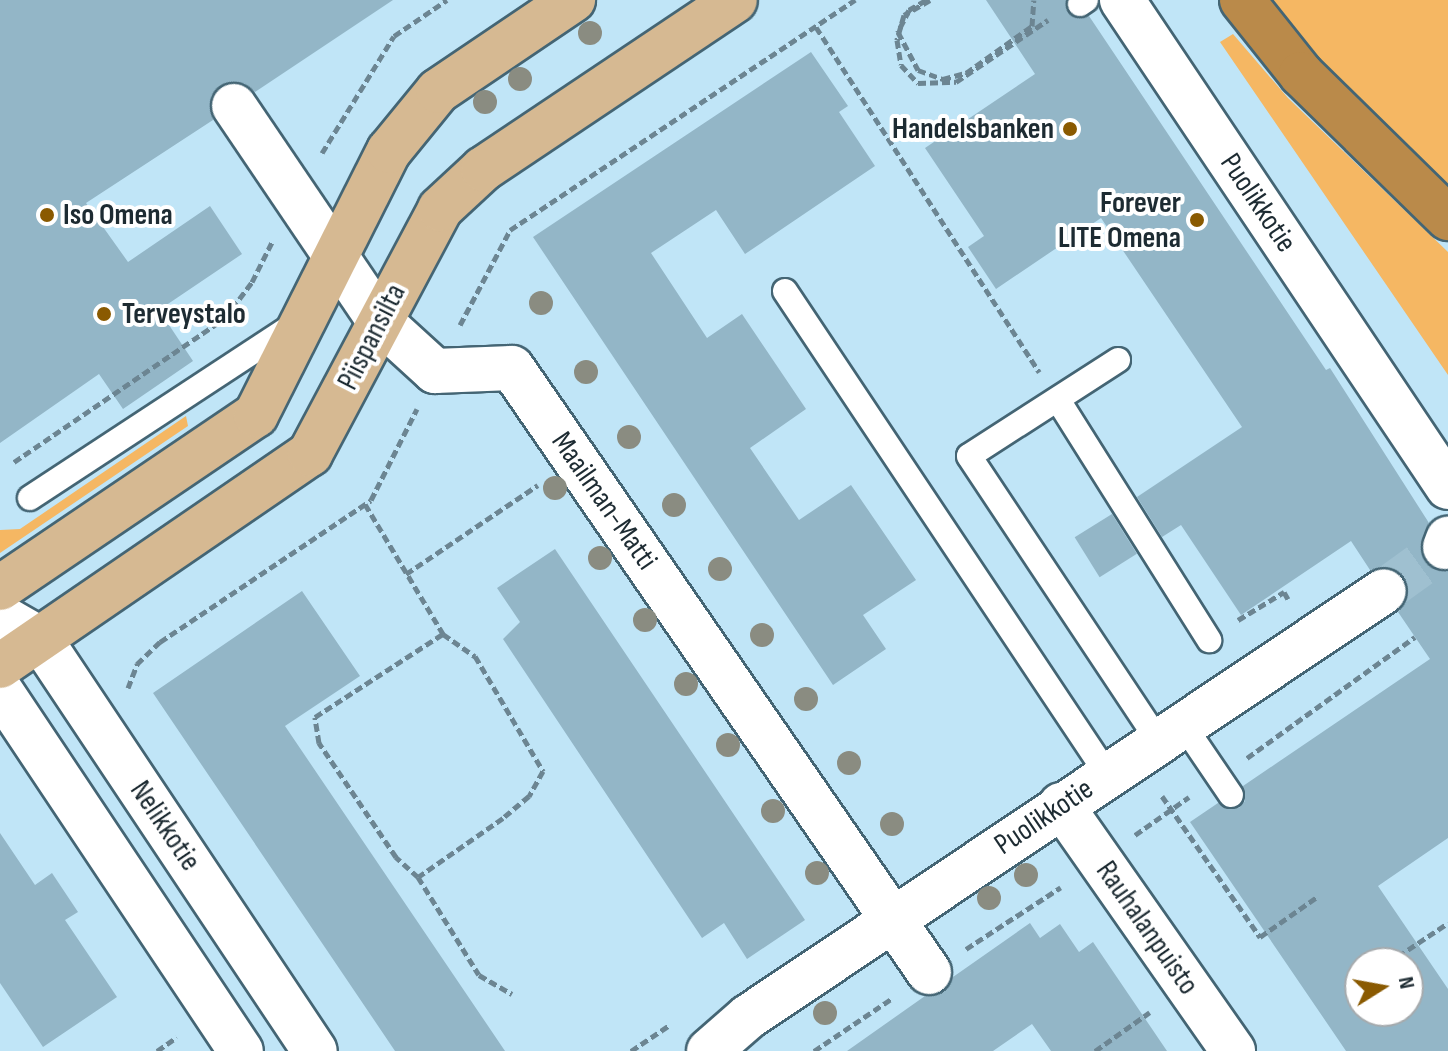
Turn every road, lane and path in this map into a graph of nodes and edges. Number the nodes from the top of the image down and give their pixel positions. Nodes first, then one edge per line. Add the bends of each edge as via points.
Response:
1 (447, 0) edge
2 (573, 0) edge
3 (735, 0) edge
4 (928, 0) edge
5 (1034, 0) edge
6 (1242, 0) edge
7 (1096, 1) edge
8 (1051, 12) dead end
9 (816, 27) dead end
10 (234, 106) dead end
11 (295, 197) junction
12 (1448, 218) edge
13 (333, 253) junction
14 (785, 291) dead end
15 (306, 317) junction
16 (379, 320) junction
17 (1118, 360) dead end
18 (1058, 400) junction
19 (576, 460) junction
20 (8, 469) dead end
21 (1448, 487) edge
22 (30, 498) dead end
23 (365, 504) dead end
24 (406, 574) junction
25 (0, 588) edge
26 (1384, 591) tunnel mouth
27 (1284, 592) dead end
28 (0, 616) edge
29 (1234, 623) dead end
30 (443, 634) junction
31 (40, 639) junction
32 (1209, 640) dead end
33 (0, 666) edge
34 (0, 690) edge
35 (1170, 731) junction
36 (1107, 774) junction
37 (1231, 795) dead end
38 (1061, 805) junction
39 (1170, 810) dead end
40 (418, 877) junction
41 (1317, 897) dead end
42 (893, 919) junction
43 (1448, 923) edge
44 (1412, 947) edge
45 (929, 972) dead end
46 (512, 994) dead end
47 (1161, 1004) dead end
48 (178, 1036) dead end
49 (157, 1051) edge
50 (241, 1051) edge
51 (315, 1051) edge
52 (709, 1051) edge
53 (1095, 1051) edge
54 (1233, 1051) edge

1 - 11 path via 394,36
2 - 13 main road via 438,91 389,151
3 - 16 main road, Piispansilta via 483,169 440,209
4 - 5 path, bridge via 909,10 898,32 918,70 943,79 966,73 1032,26
4 - 8 path, bridge via 904,15 897,40 901,65 918,83 956,82 1047,23
6 - 12 highway via 1301,74
7 - 21 street, Puolikkotie
9 - 18 path
10 - 11 street, Maailman-Matti
11 - 13 street, Maailman-Matti
11 - 20 path via 252,282 225,318
13 - 15 main road
13 - 16 street, Maailman-Matti
14 - 36 lane
15 - 22 lane
15 - 25 main road via 256,415
16 - 19 street, Maailman-Matti via 435,371 512,368
16 - 31 main road, Piispansilta via 310,454
17 - 18 lane
18 - 32 lane
18 - 35 lane via 969,456
19 - 24 path
19 - 42 street, Maailman-Matti
23 - 24 path
24 - 30 path
26 - 35 street, Puolikkotie
27 - 29 path
28 - 31 street, Nelikkotie
30 - 40 path via 475,656 543,771 529,796
30 - 40 path via 315,717 319,743 396,857
31 - 33 main road, Piispansilta
31 - 51 street, Nelikkotie
34 - 50 street, Nelikkotie
35 - 36 street, Puolikkotie
35 - 37 lane
36 - 38 street, Puolikkotie
38 - 42 street, Puolikkotie
38 - 54 street, Rauhalanpuisto
39 - 41 path via 1260,937
40 - 46 path via 479,975
42 - 45 street, Maailman-Matti
42 - 52 street, Puolikkotie via 748,1017
43 - 44 path
47 - 53 path
48 - 49 path

